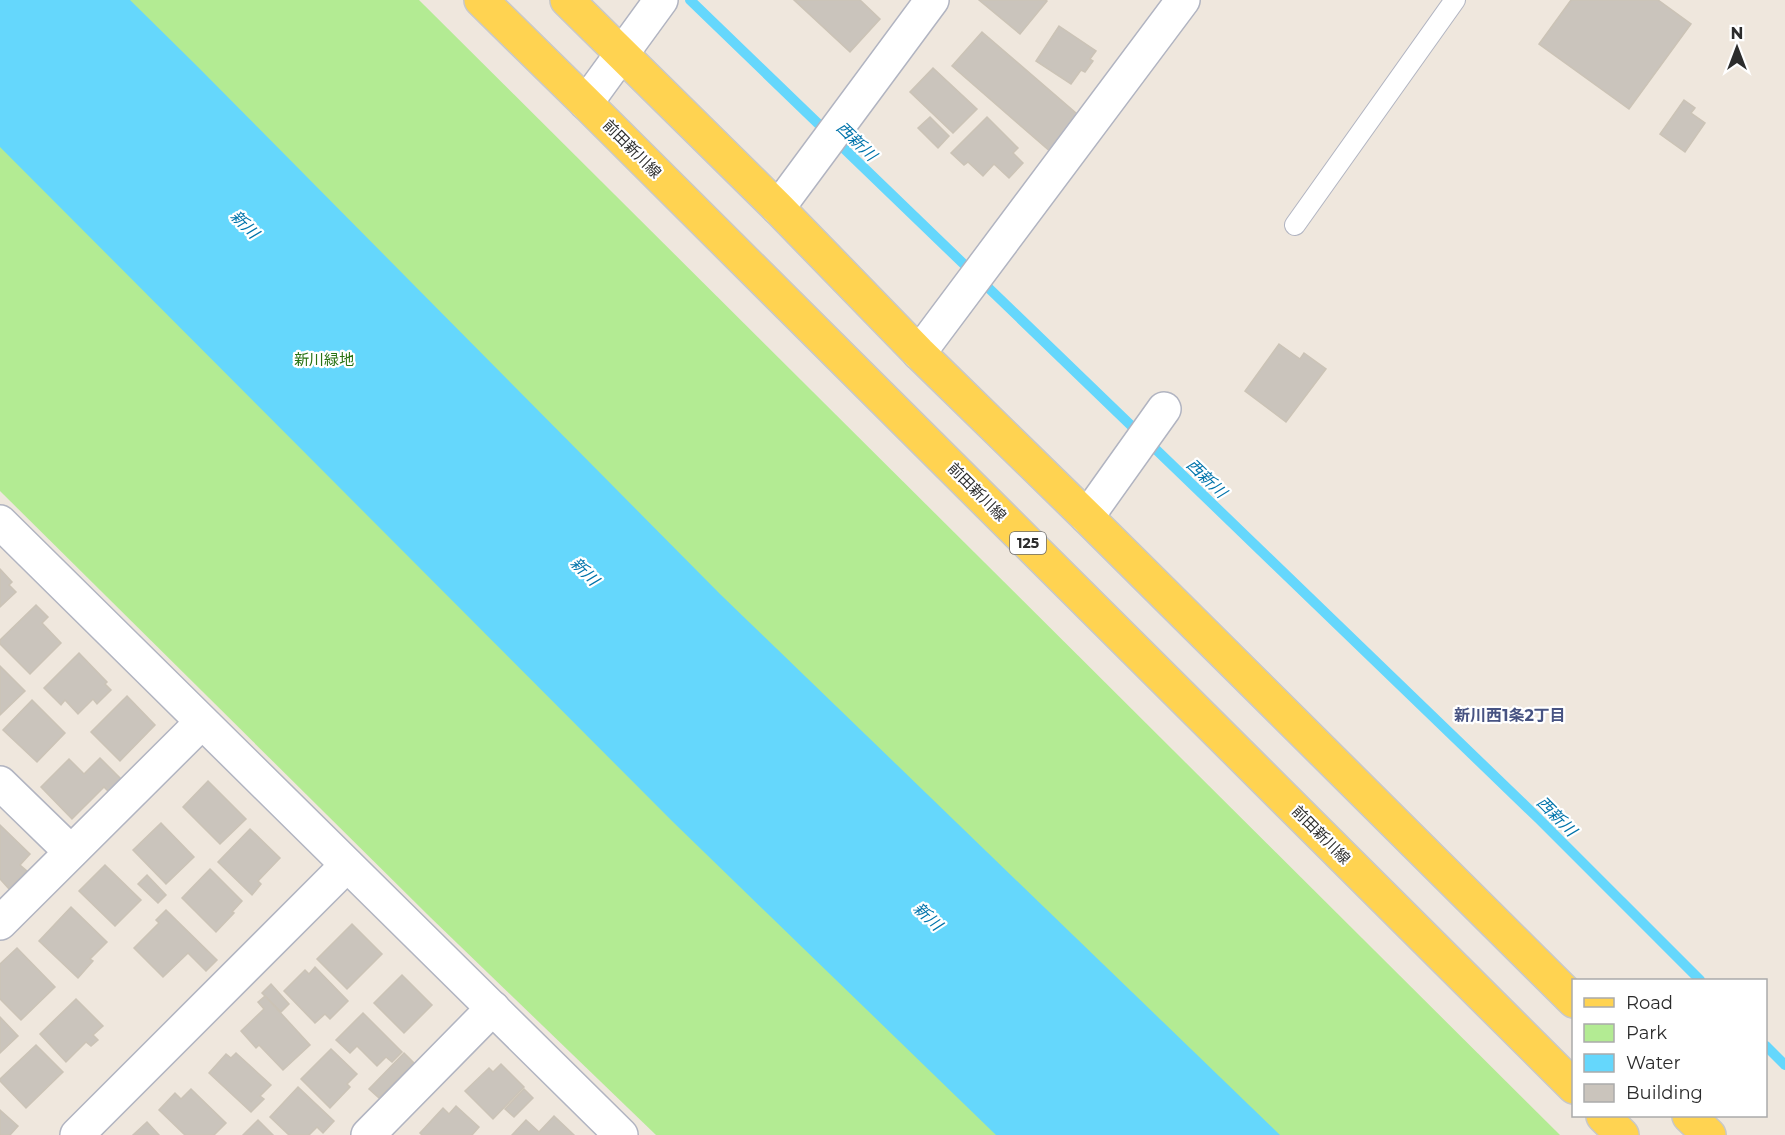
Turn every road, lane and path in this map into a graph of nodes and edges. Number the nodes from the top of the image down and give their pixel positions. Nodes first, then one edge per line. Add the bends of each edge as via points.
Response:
1 (480, 0) edge
2 (567, 0) edge
3 (661, 0) edge
4 (932, 0) edge
5 (1183, 0) edge
6 (1455, 0) edge
7 (622, 53) junction
8 (586, 103) junction
9 (778, 208) junction
10 (1295, 225) dead end
11 (919, 353) junction
12 (1164, 409) dead end
13 (1087, 517) junction
14 (0, 522) edge
15 (202, 722) junction
16 (0, 783) edge
17 (71, 852) junction
18 (347, 864) junction
19 (0, 923) edge
20 (1572, 998) edge
21 (493, 1008) junction
22 (1572, 1085) edge
23 (1604, 1117) edge
24 (1690, 1117) edge
25 (77, 1135) edge
26 (368, 1135) edge
27 (621, 1135) edge
28 (1622, 1135) edge
29 (1709, 1135) edge

1 - 8 main road, 前田新川線 / 125
2 - 7 main road
3 - 7 street
4 - 9 street
5 - 11 street
6 - 10 lane
7 - 8 street
7 - 9 main road
8 - 22 main road, 前田新川線 / 125
9 - 11 main road
11 - 13 main road
12 - 13 street
13 - 20 main road
14 - 15 street
15 - 17 street
15 - 18 street
16 - 17 street
17 - 19 street
18 - 21 street
18 - 25 street
21 - 26 street
21 - 27 street
23 - 28 main road
24 - 29 main road

